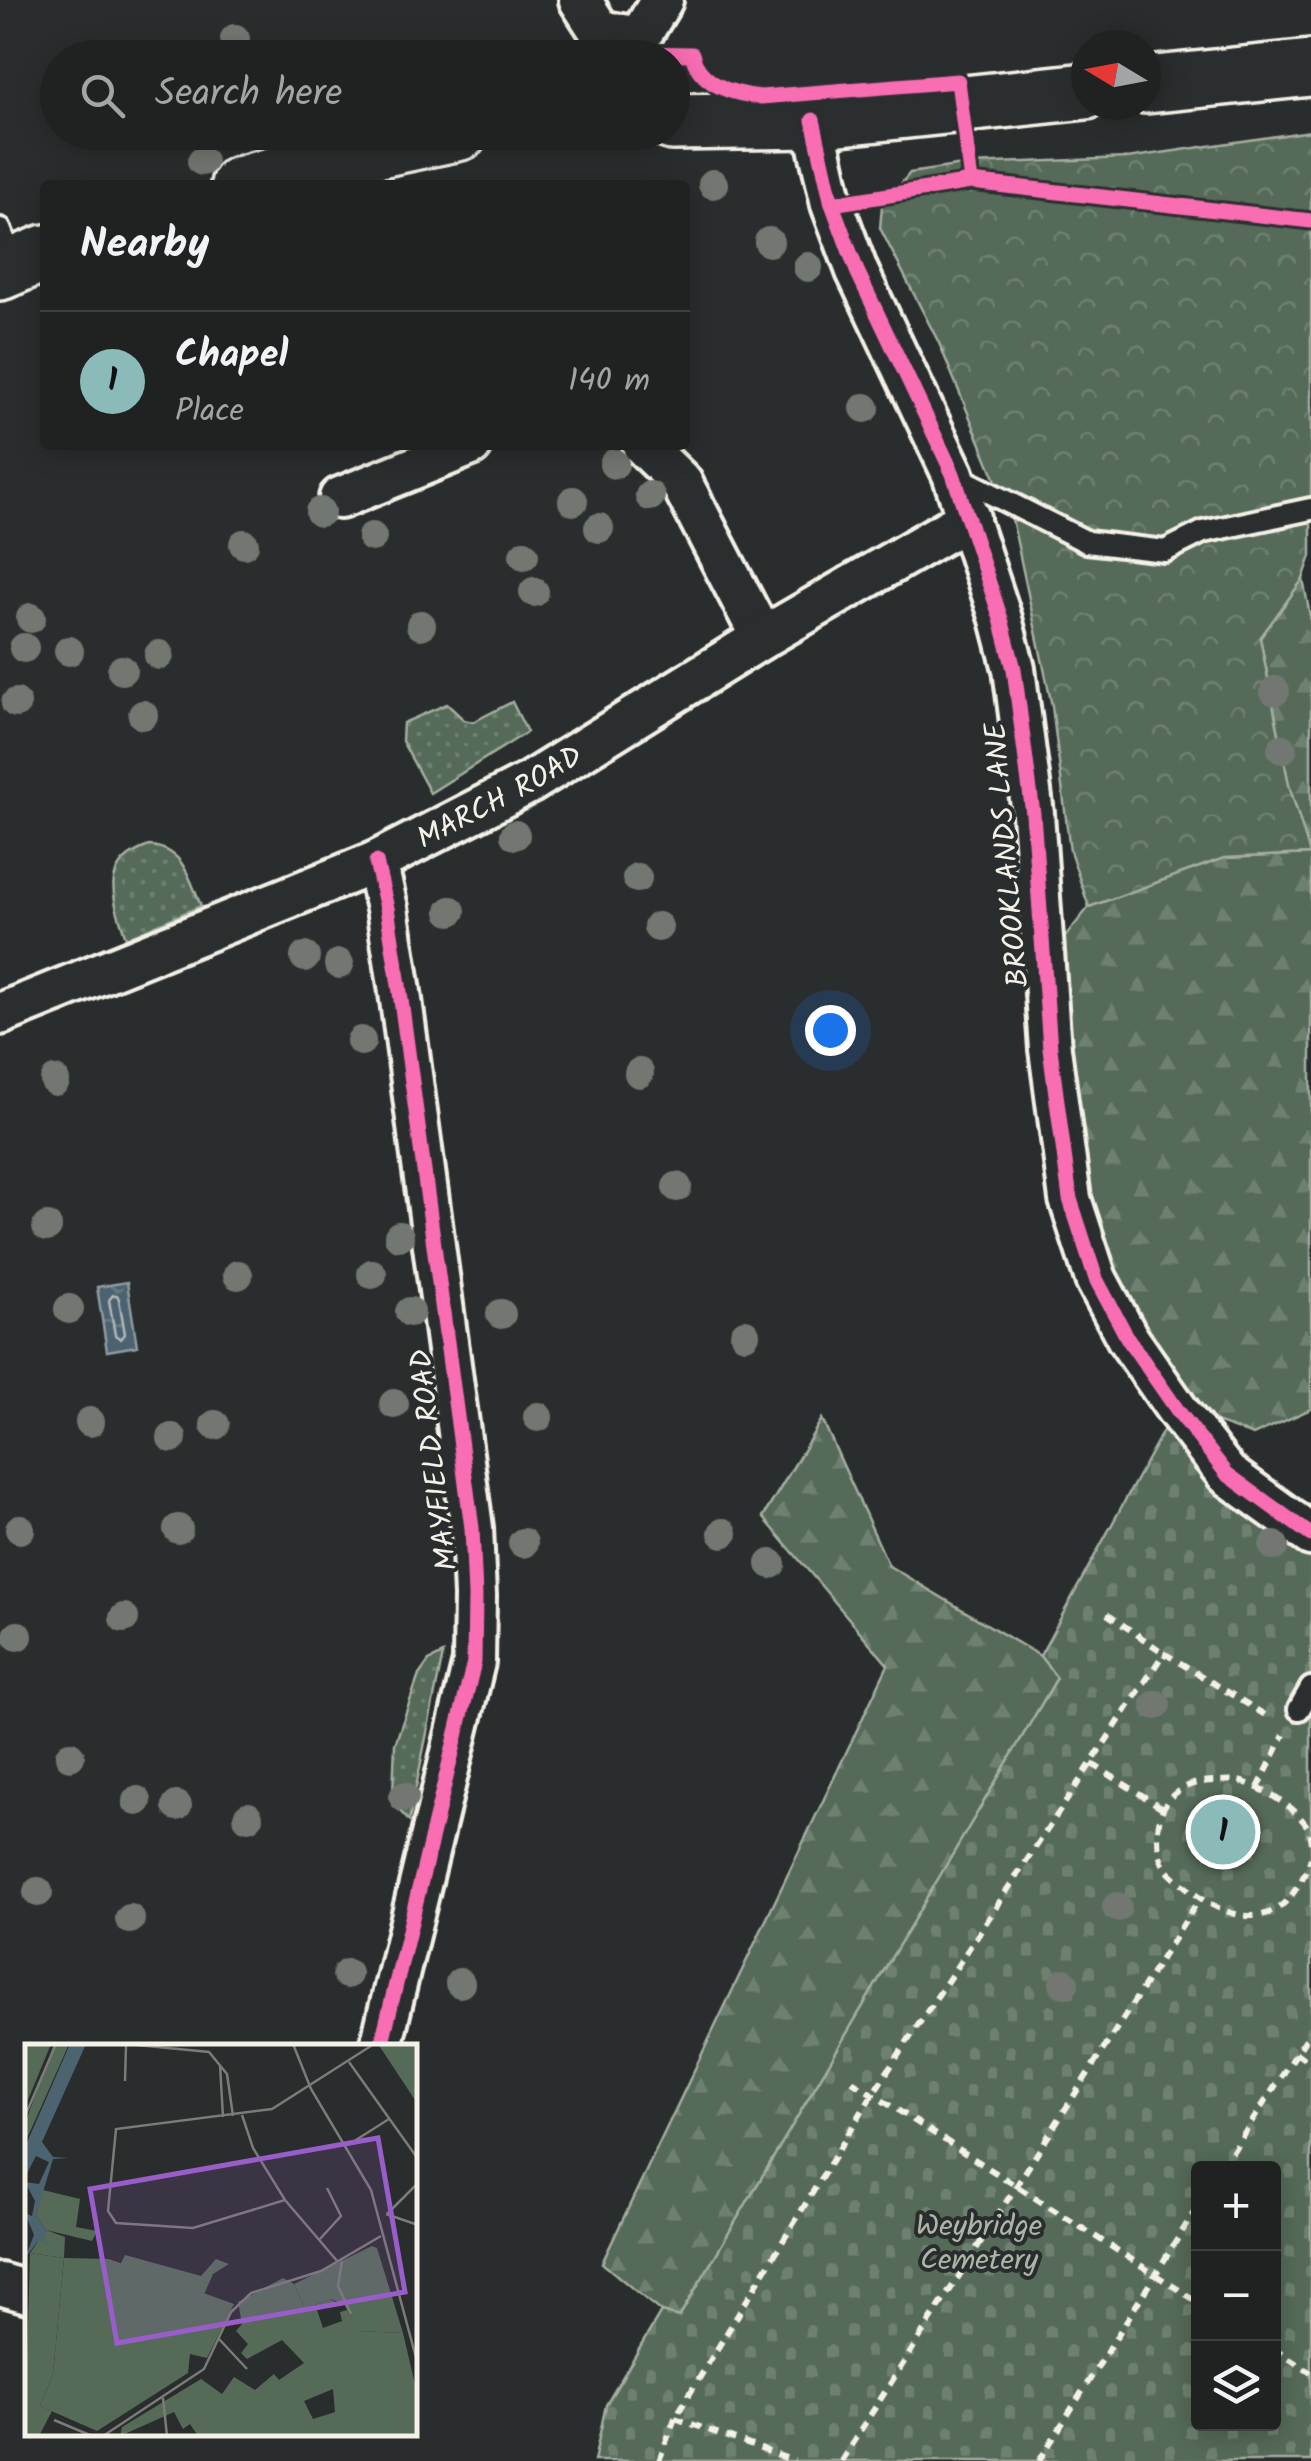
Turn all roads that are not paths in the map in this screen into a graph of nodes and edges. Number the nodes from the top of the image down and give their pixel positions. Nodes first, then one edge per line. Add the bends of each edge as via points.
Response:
1 (580, 0) edge
2 (662, 0) edge
3 (620, 40) edge
4 (642, 40) edge
5 (1311, 68) edge
6 (1161, 83) edge
7 (1071, 93) edge
8 (812, 120) junction
9 (690, 122) edge
10 (378, 150) edge
11 (258, 180) edge
12 (459, 450) edge
13 (649, 450) edge
14 (952, 474) junction
15 (340, 498) dead end
16 (1311, 509) edge
17 (969, 518) junction
18 (762, 638) junction
19 (376, 862) junction
20 (0, 1014) edge
21 (1311, 1535) edge
22 (1311, 1688) edge
23 (1299, 1709) road end
24 (382, 2044) edge
25 (0, 2284) edge
26 (25, 2291) edge

1 - 3 street via 600,31
2 - 4 street
5 - 6 main road
7 - 8 main road
8 - 9 main road
8 - 14 street, BROOKLANDS LANE via 832,204 858,271
10 - 11 main road
12 - 15 street
13 - 18 street via 681,482
14 - 16 lane via 1086,542 1166,551 1203,532
14 - 17 street, BROOKLANDS LANE
17 - 18 street, MARCH ROAD
17 - 21 street, BROOKLANDS LANE via 1014,669 1070,1199 1096,1279 1128,1339 1228,1474
18 - 19 street, MARCH ROAD via 529,783
19 - 20 street, MARCH ROAD
19 - 24 street, MAYFIELD ROAD via 433,1237 475,1596 474,1662
22 - 23 lane
25 - 26 street

